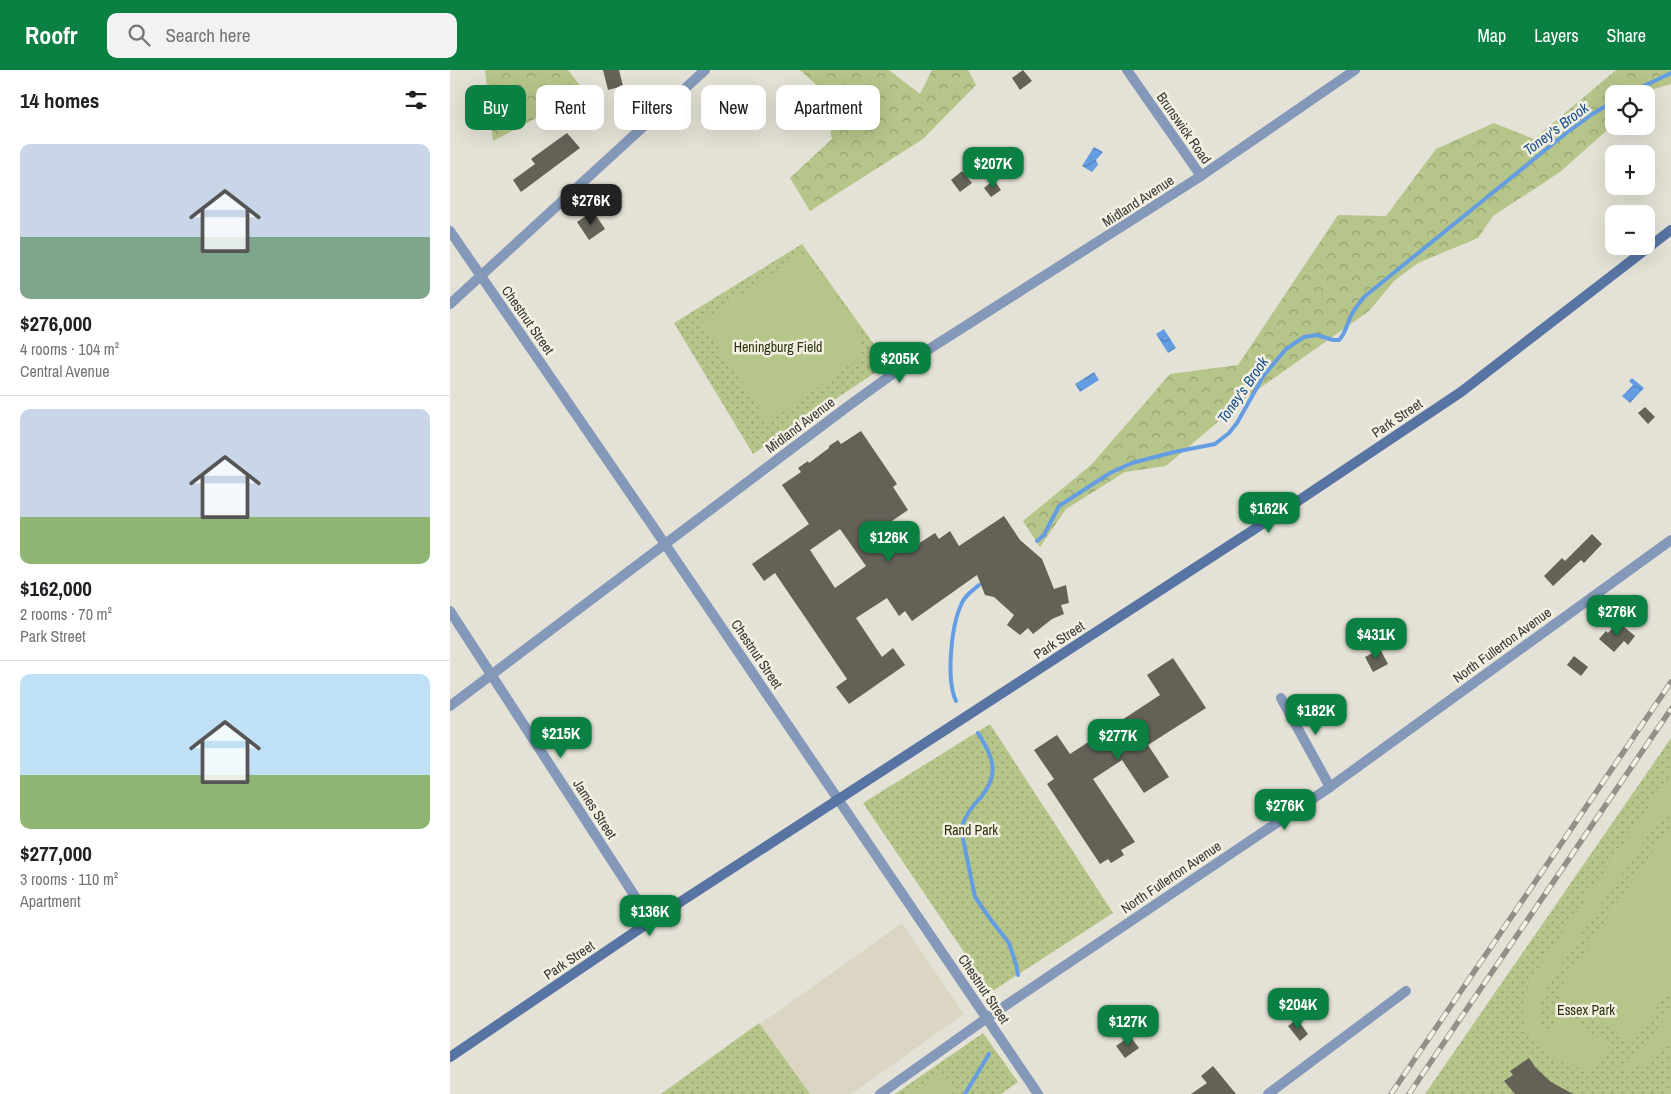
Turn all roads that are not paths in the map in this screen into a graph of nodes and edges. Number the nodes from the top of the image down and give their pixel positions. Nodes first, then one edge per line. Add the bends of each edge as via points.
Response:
1 (1127, 70) edge
2 (1355, 70) edge
3 (702, 71) edge
4 (1201, 176) junction
5 (1671, 230) edge
6 (450, 231) edge
7 (480, 275) junction
8 (450, 304) edge
9 (1671, 540) edge
10 (665, 544) junction
11 (450, 611) edge
12 (492, 674) junction
13 (1281, 698) dead end
14 (450, 706) edge
15 (1330, 787) junction
16 (839, 799) junction
17 (651, 921) junction
18 (1406, 991) dead end
19 (987, 1018) junction
20 (450, 1057) edge
21 (880, 1094) edge
22 (1038, 1094) edge
23 (1268, 1094) edge

1 - 4 street, Brunswick Road
2 - 4 street, Midland Avenue
3 - 7 street
4 - 10 street, Midland Avenue via 912,360
5 - 16 street, Park Street via 1461,392
6 - 7 street, Chestnut Street
7 - 8 street
7 - 10 street, Chestnut Street
9 - 15 street, North Fullerton Avenue
10 - 12 street, Midland Avenue
10 - 16 street, Chestnut Street
11 - 12 street, James Street
12 - 14 street, Midland Avenue
12 - 17 street, James Street
13 - 15 street
15 - 19 street, North Fullerton Avenue
16 - 17 street, Park Street
16 - 19 street, Chestnut Street
17 - 20 street, Park Street
18 - 23 street
19 - 21 street, North Fullerton Avenue
19 - 22 street, Chestnut Street

